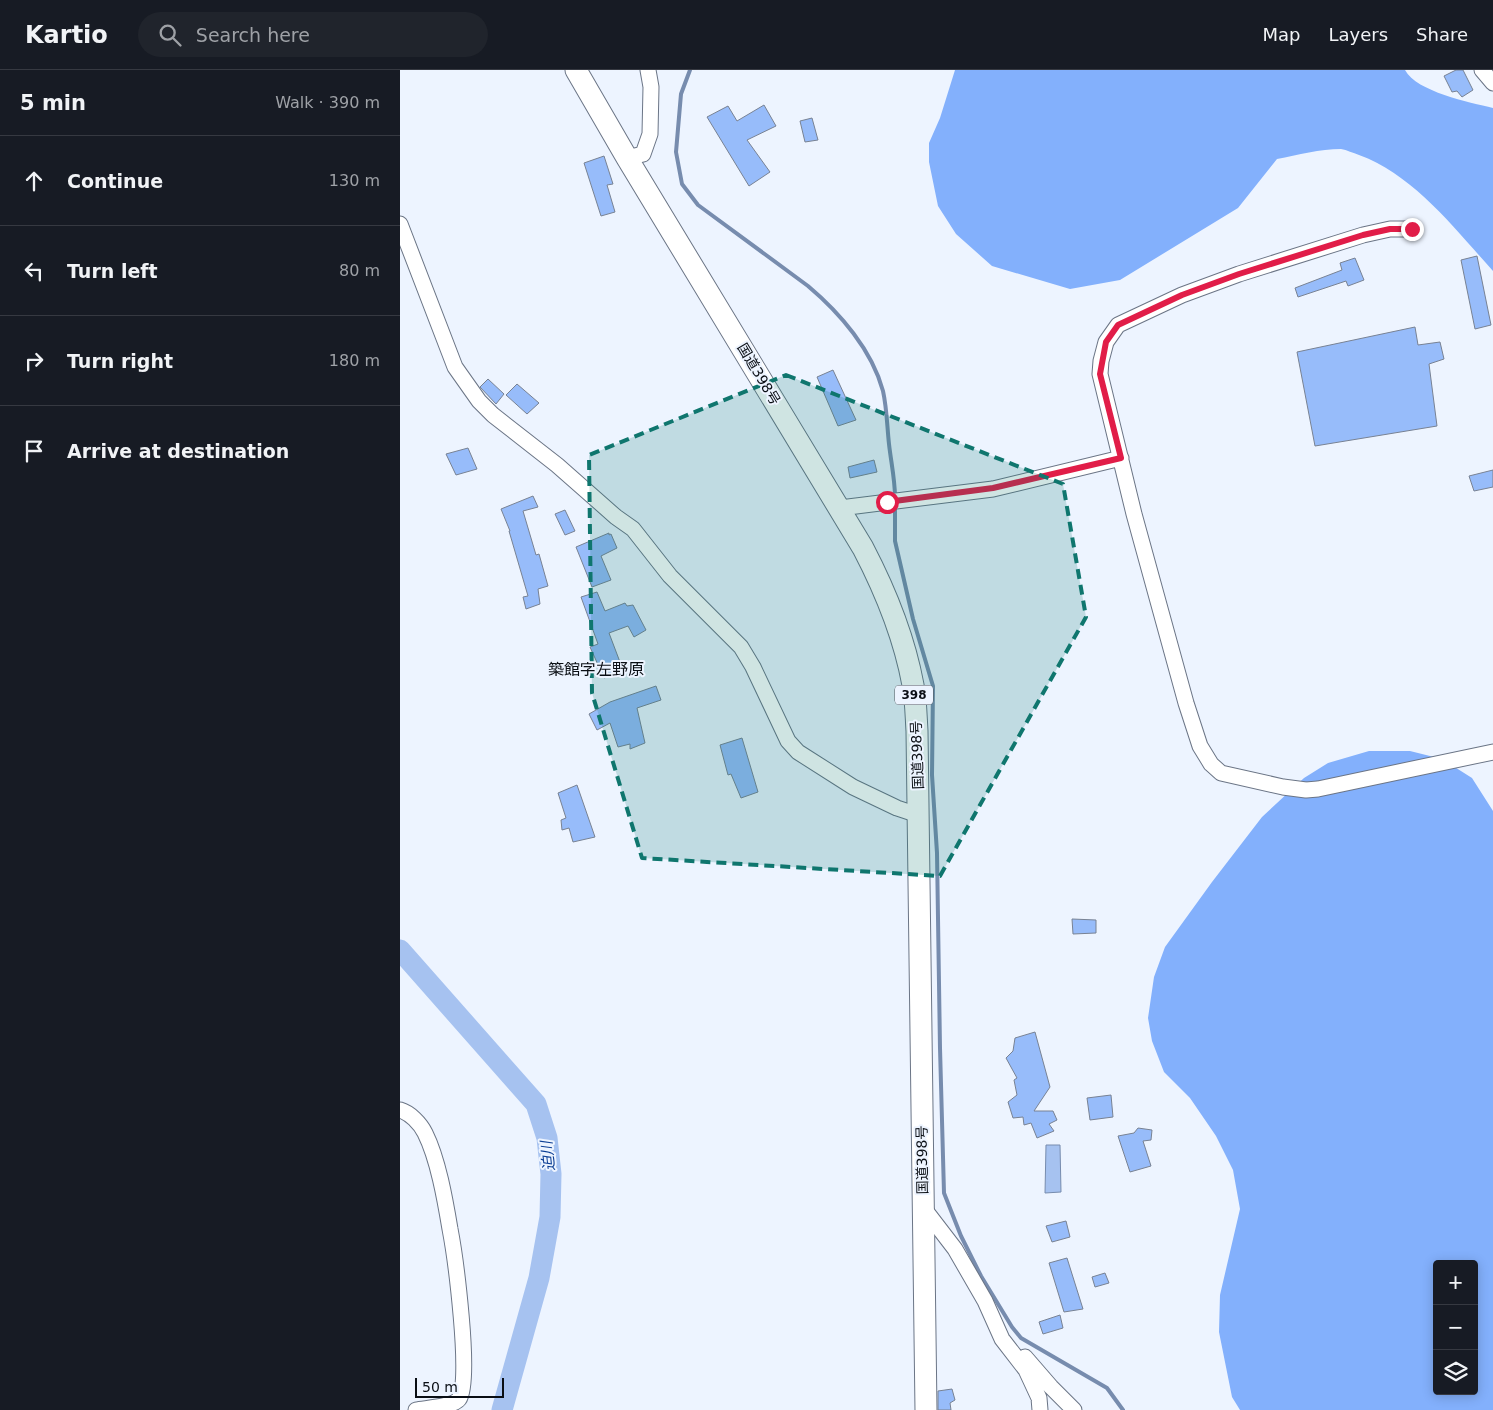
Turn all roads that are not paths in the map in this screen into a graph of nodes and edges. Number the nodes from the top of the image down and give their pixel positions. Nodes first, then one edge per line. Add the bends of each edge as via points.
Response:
1 (576, 70) edge
2 (648, 70) edge
3 (1482, 70) edge
4 (1493, 83) edge
5 (627, 158) junction
6 (400, 224) edge
7 (1412, 229) dead end
8 (1121, 458) junction
9 (840, 508) junction
10 (1493, 752) edge
11 (918, 815) junction
12 (400, 1110) edge
13 (922, 1206) junction
14 (1002, 1339) junction
15 (416, 1410) edge
16 (926, 1410) edge
17 (1040, 1410) edge
18 (1074, 1410) edge

1 - 5 highway, 国道398号 / 398
2 - 5 street via 650,134 643,154
3 - 4 street
5 - 9 highway, 国道398号 / 398
6 - 11 street via 454,366 479,401 633,529 670,576 741,647 788,741 798,752 853,787
7 - 8 street via 1390,229 1363,235 1249,271 1182,295 1118,325 1106,342 1100,374
8 - 9 street via 993,488
8 - 10 street via 1189,712 1200,746 1221,774 1306,790
9 - 11 highway, 国道398号 / 398 via 882,584 904,646 914,686
11 - 13 highway, 国道398号 / 398
12 - 15 street via 412,1117 424,1131 434,1158 450,1229 464,1346 464,1390 460,1397 447,1405
13 - 14 street via 955,1250 985,1301
13 - 16 highway, 国道398号 / 398
14 - 17 street via 1026,1370 1039,1398
14 - 18 street via 1029,1360

